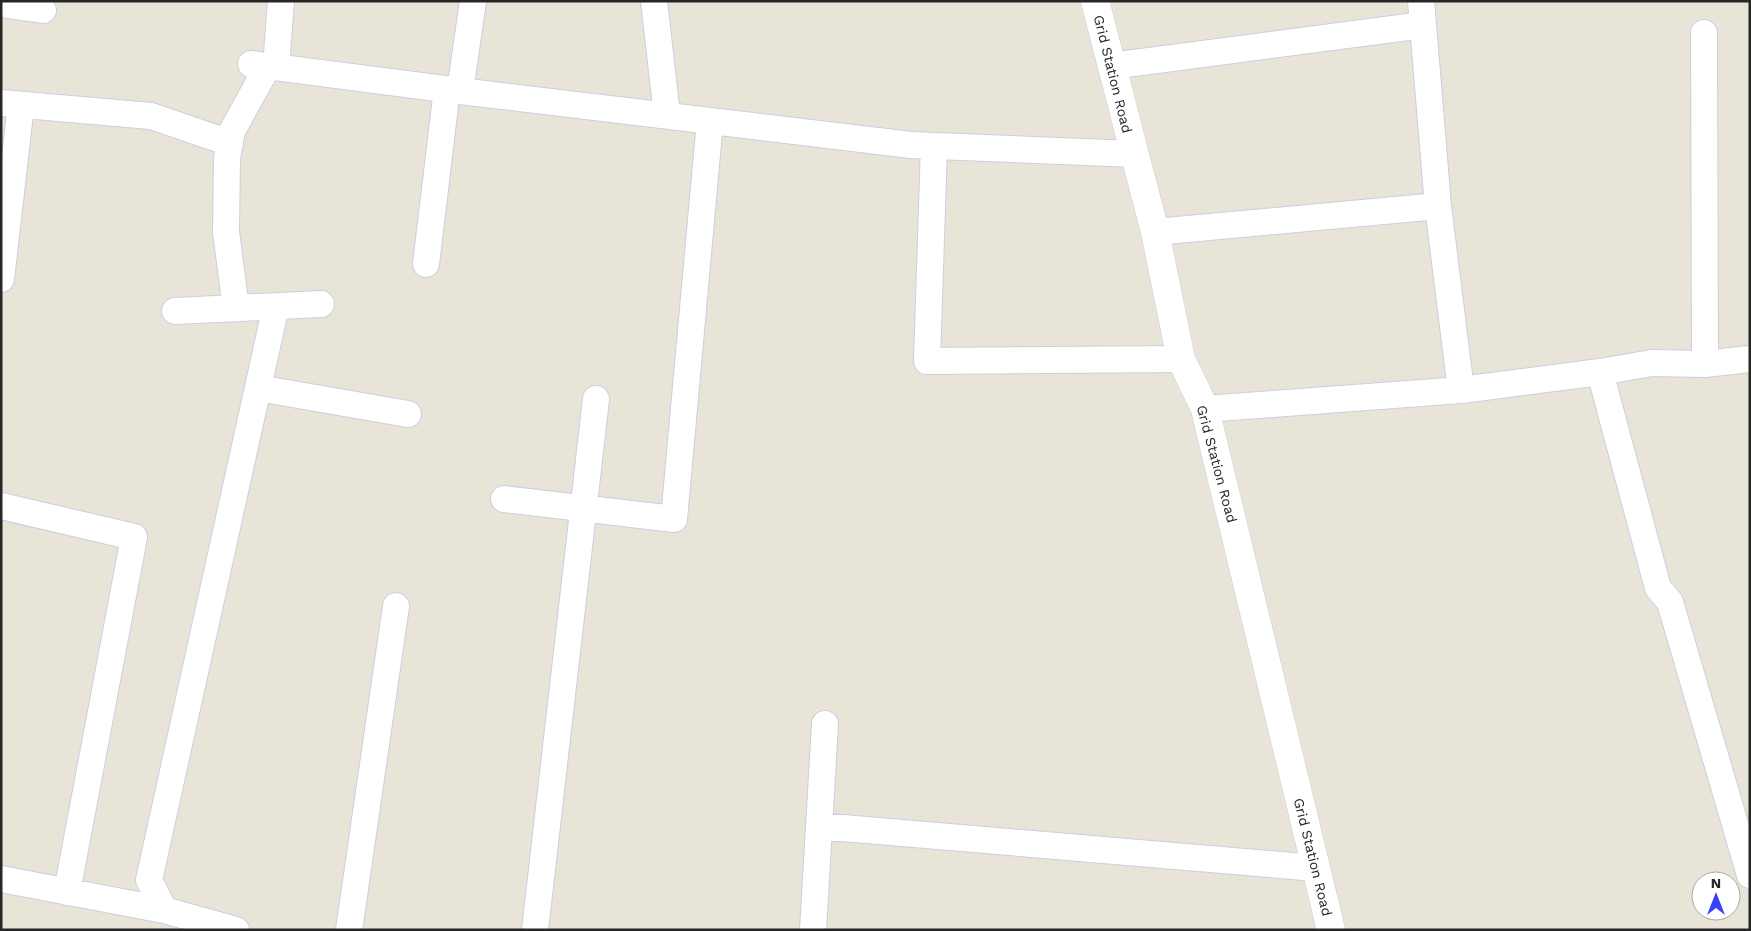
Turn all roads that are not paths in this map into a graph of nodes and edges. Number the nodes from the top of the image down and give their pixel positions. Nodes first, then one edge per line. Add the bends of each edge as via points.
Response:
1 (281, 1) edge
2 (473, 1) edge
3 (654, 1) edge
4 (1095, 1) edge
5 (1, 4) edge
6 (43, 10) dead end
7 (1422, 13) edge
8 (1704, 33) dead end
9 (265, 66) junction
10 (1112, 66) junction
11 (454, 90) junction
12 (11, 104) edge
13 (667, 115) junction
14 (710, 121) junction
15 (230, 143) junction
16 (934, 146) junction
17 (1134, 154) junction
18 (1438, 206) junction
19 (1155, 232) junction
20 (426, 264) dead end
21 (1, 279) edge
22 (321, 304) dead end
23 (276, 306) junction
24 (236, 308) junction
25 (175, 311) dead end
26 (1750, 358) edge
27 (1180, 359) junction
28 (1706, 364) junction
29 (1600, 372) junction
30 (258, 388) junction
31 (1461, 390) junction
32 (596, 400) dead end
33 (1205, 409) junction
34 (408, 414) dead end
35 (504, 499) dead end
36 (1, 506) edge
37 (583, 509) junction
38 (396, 606) dead end
39 (825, 724) dead end
40 (819, 826) junction
41 (1316, 868) junction
42 (1750, 875) edge
43 (1, 879) edge
44 (67, 892) junction
45 (164, 910) junction
46 (236, 930) edge
47 (349, 930) edge
48 (535, 930) edge
49 (813, 930) edge
50 (1331, 930) edge

1 - 9 street
2 - 11 street
3 - 13 street
4 - 10 main road, Grid Station Road
5 - 6 street
7 - 10 street
7 - 18 street
8 - 28 street
9 - 11 street
9 - 15 street via 232,131
10 - 17 main road, Grid Station Road
11 - 13 street
11 - 20 street
12 - 15 street via 151,116
12 - 21 street
13 - 14 street
14 - 16 street
14 - 37 street via 674,519
15 - 24 street via 226,232
16 - 17 street
16 - 27 street via 927,361
17 - 19 main road, Grid Station Road
18 - 19 street
18 - 31 street
19 - 27 main road, Grid Station Road
22 - 23 street
23 - 24 street
23 - 30 street
24 - 25 street
26 - 28 street
27 - 33 main road, Grid Station Road
28 - 29 street via 1652,364
29 - 31 street
29 - 42 street via 1658,588 1670,602
30 - 34 street
30 - 45 street via 149,880
31 - 33 street
32 - 37 street
33 - 41 main road, Grid Station Road
35 - 37 street
36 - 44 street via 134,537
37 - 48 street
38 - 47 street
39 - 40 street
40 - 41 street
40 - 49 street
41 - 50 main road, Grid Station Road
43 - 44 street
44 - 45 street
45 - 46 street

